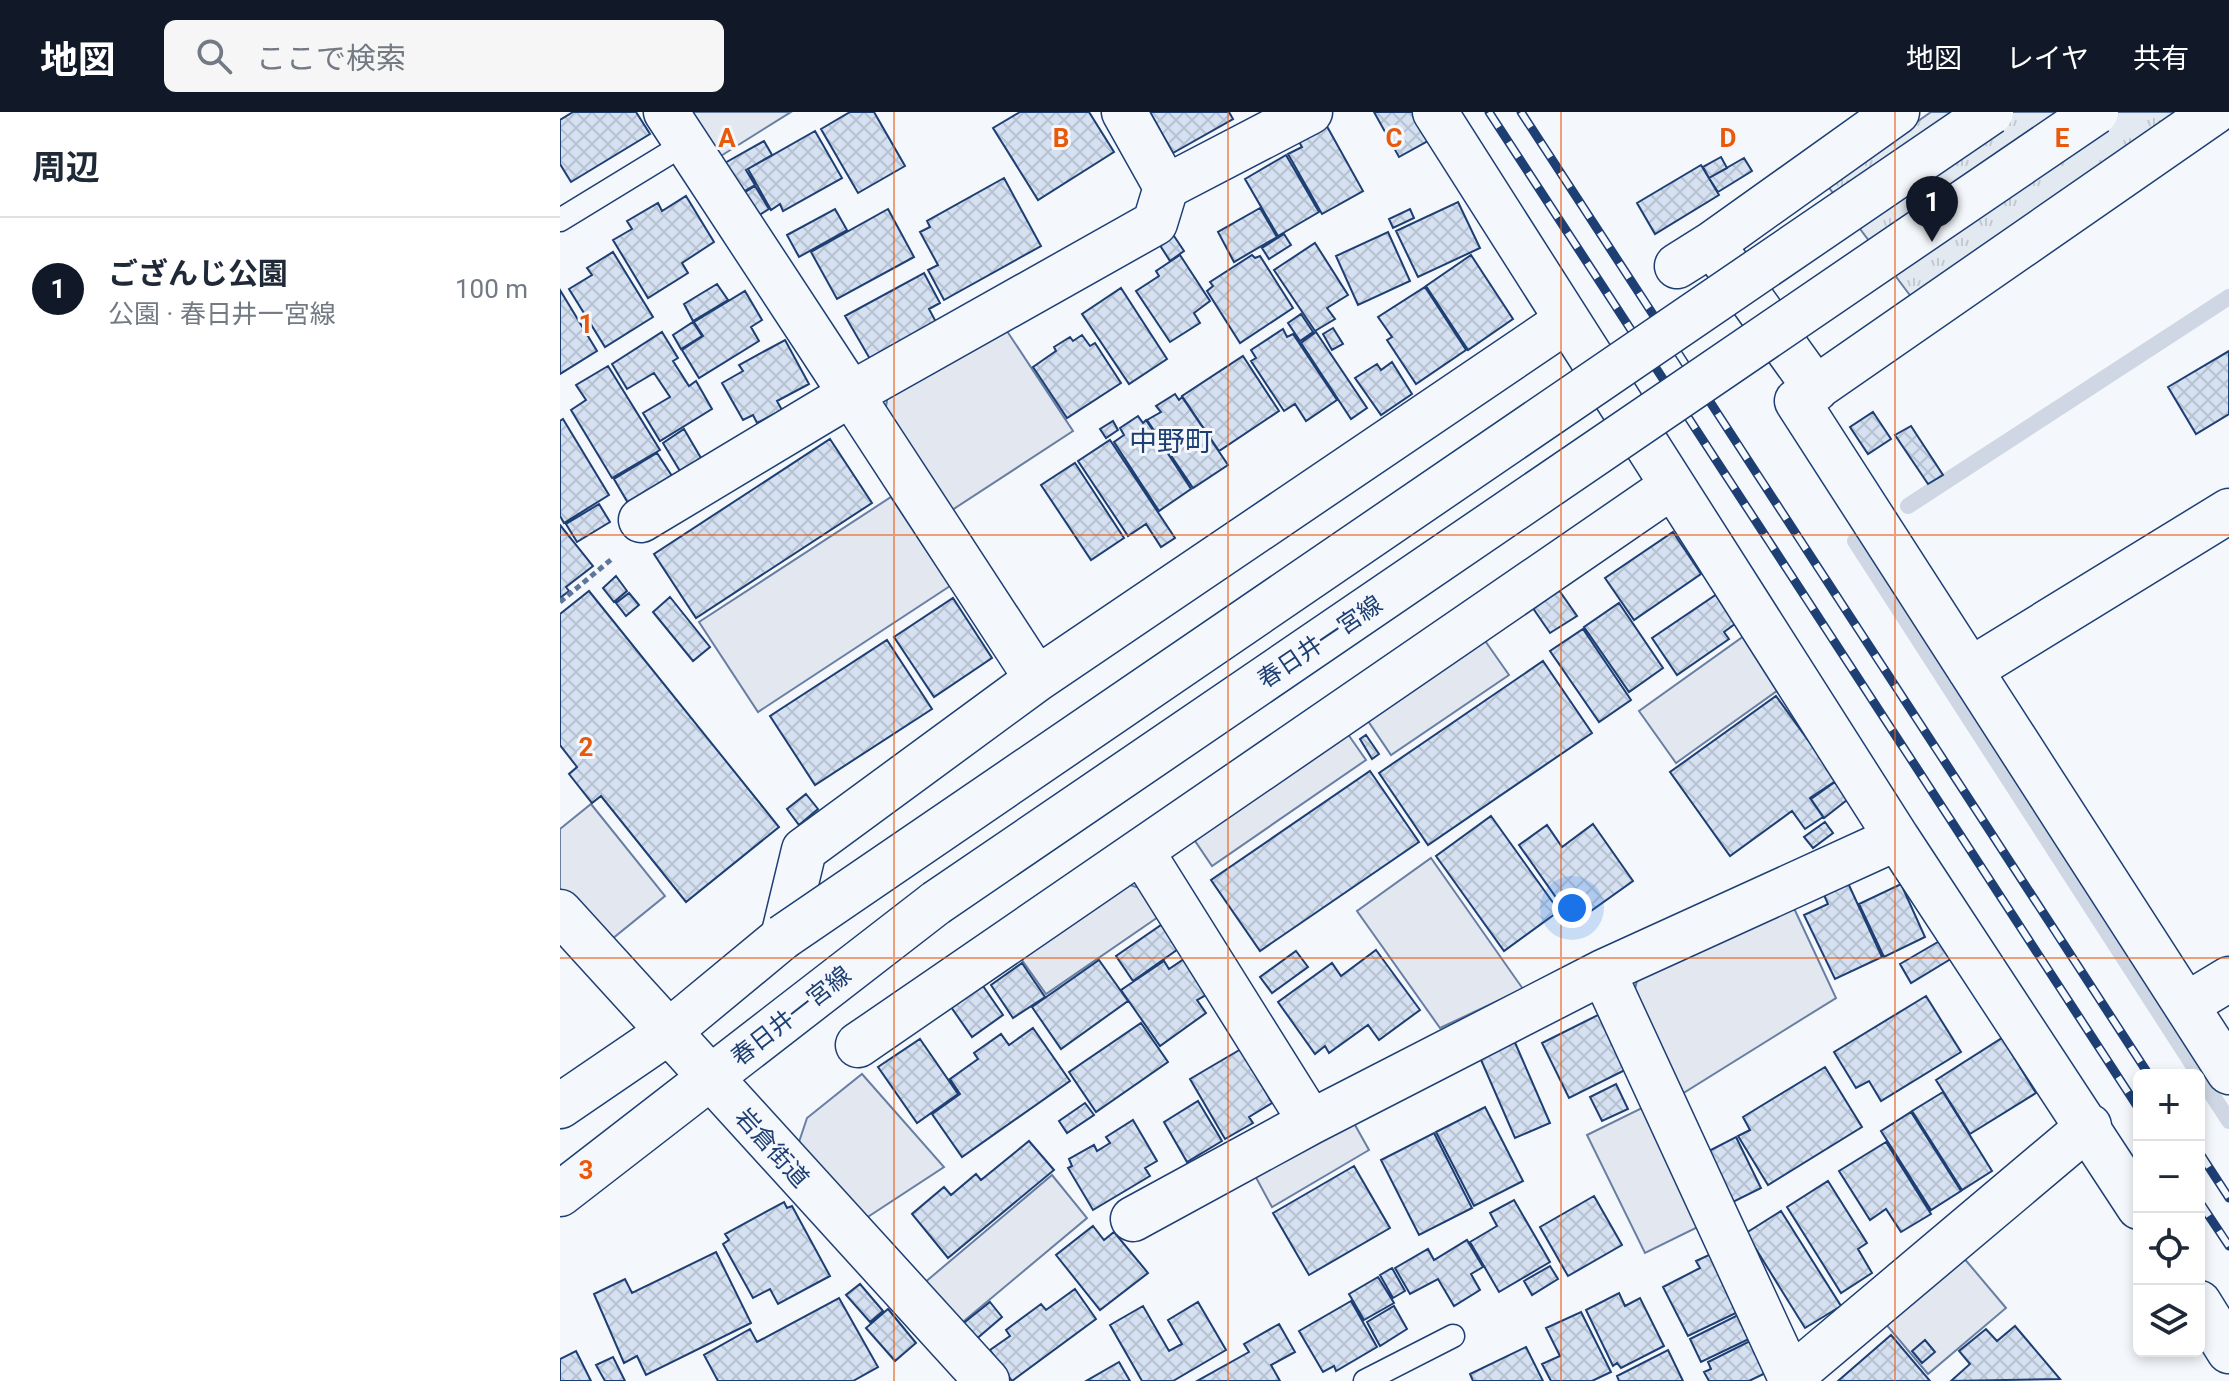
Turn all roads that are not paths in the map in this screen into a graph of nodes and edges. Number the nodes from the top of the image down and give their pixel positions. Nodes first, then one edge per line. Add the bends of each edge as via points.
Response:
1 (1124, 112) edge
2 (1310, 112) edge
3 (1435, 112) edge
4 (1897, 112) edge
5 (1991, 112) edge
6 (2096, 112) edge
7 (2214, 112) edge
8 (676, 127) edge
9 (1166, 187) junction
10 (560, 220) edge
11 (1566, 321) junction
12 (1816, 389) junction
13 (851, 394) junction
14 (1671, 487) junction
15 (2229, 511) edge
16 (641, 520) road end
17 (1970, 670) junction
18 (1037, 679) junction
19 (1897, 838) junction
20 (1142, 852) junction
21 (560, 912) edge
22 (783, 937) junction
23 (1603, 972) junction
24 (2229, 979) edge
25 (2186, 1005) junction
26 (667, 1033) junction
27 (858, 1045) dead end
28 (2229, 1072) edge
29 (709, 1078) junction
30 (560, 1106) edge
31 (1311, 1122) junction
32 (2089, 1126) junction
33 (560, 1194) edge
34 (2133, 1197) edge
35 (1133, 1219) dead end
36 (2205, 1313) edge
37 (1453, 1336) dead end
38 (2229, 1351) edge
39 (1791, 1379) edge
40 (987, 1381) edge
41 (1365, 1381) edge

1 - 9 street
2 - 9 street
3 - 11 street
4 - 12 street via 1694,255
5 - 22 street, bridge
6 - 29 street, 春日井一宮線, bridge via 936,903
7 - 12 street
8 - 10 lane
8 - 13 street
9 - 13 street via 1155,223
11 - 14 street
11 - 18 street
12 - 17 street via 1797,401
13 - 16 street
13 - 18 street
14 - 19 street
14 - 20 street
15 - 17 street
17 - 25 street
18 - 22 street via 804,850
19 - 23 street
19 - 32 street
20 - 27 street
20 - 31 street
21 - 26 street, 岩倉街道
22 - 26 street
23 - 31 street
23 - 39 street
24 - 25 street
25 - 28 street
26 - 29 street, 岩倉街道
26 - 30 street
29 - 33 street, 春日井一宮線
29 - 40 street, 岩倉街道
31 - 35 street
32 - 34 street
32 - 39 street
36 - 38 street
37 - 41 lane

